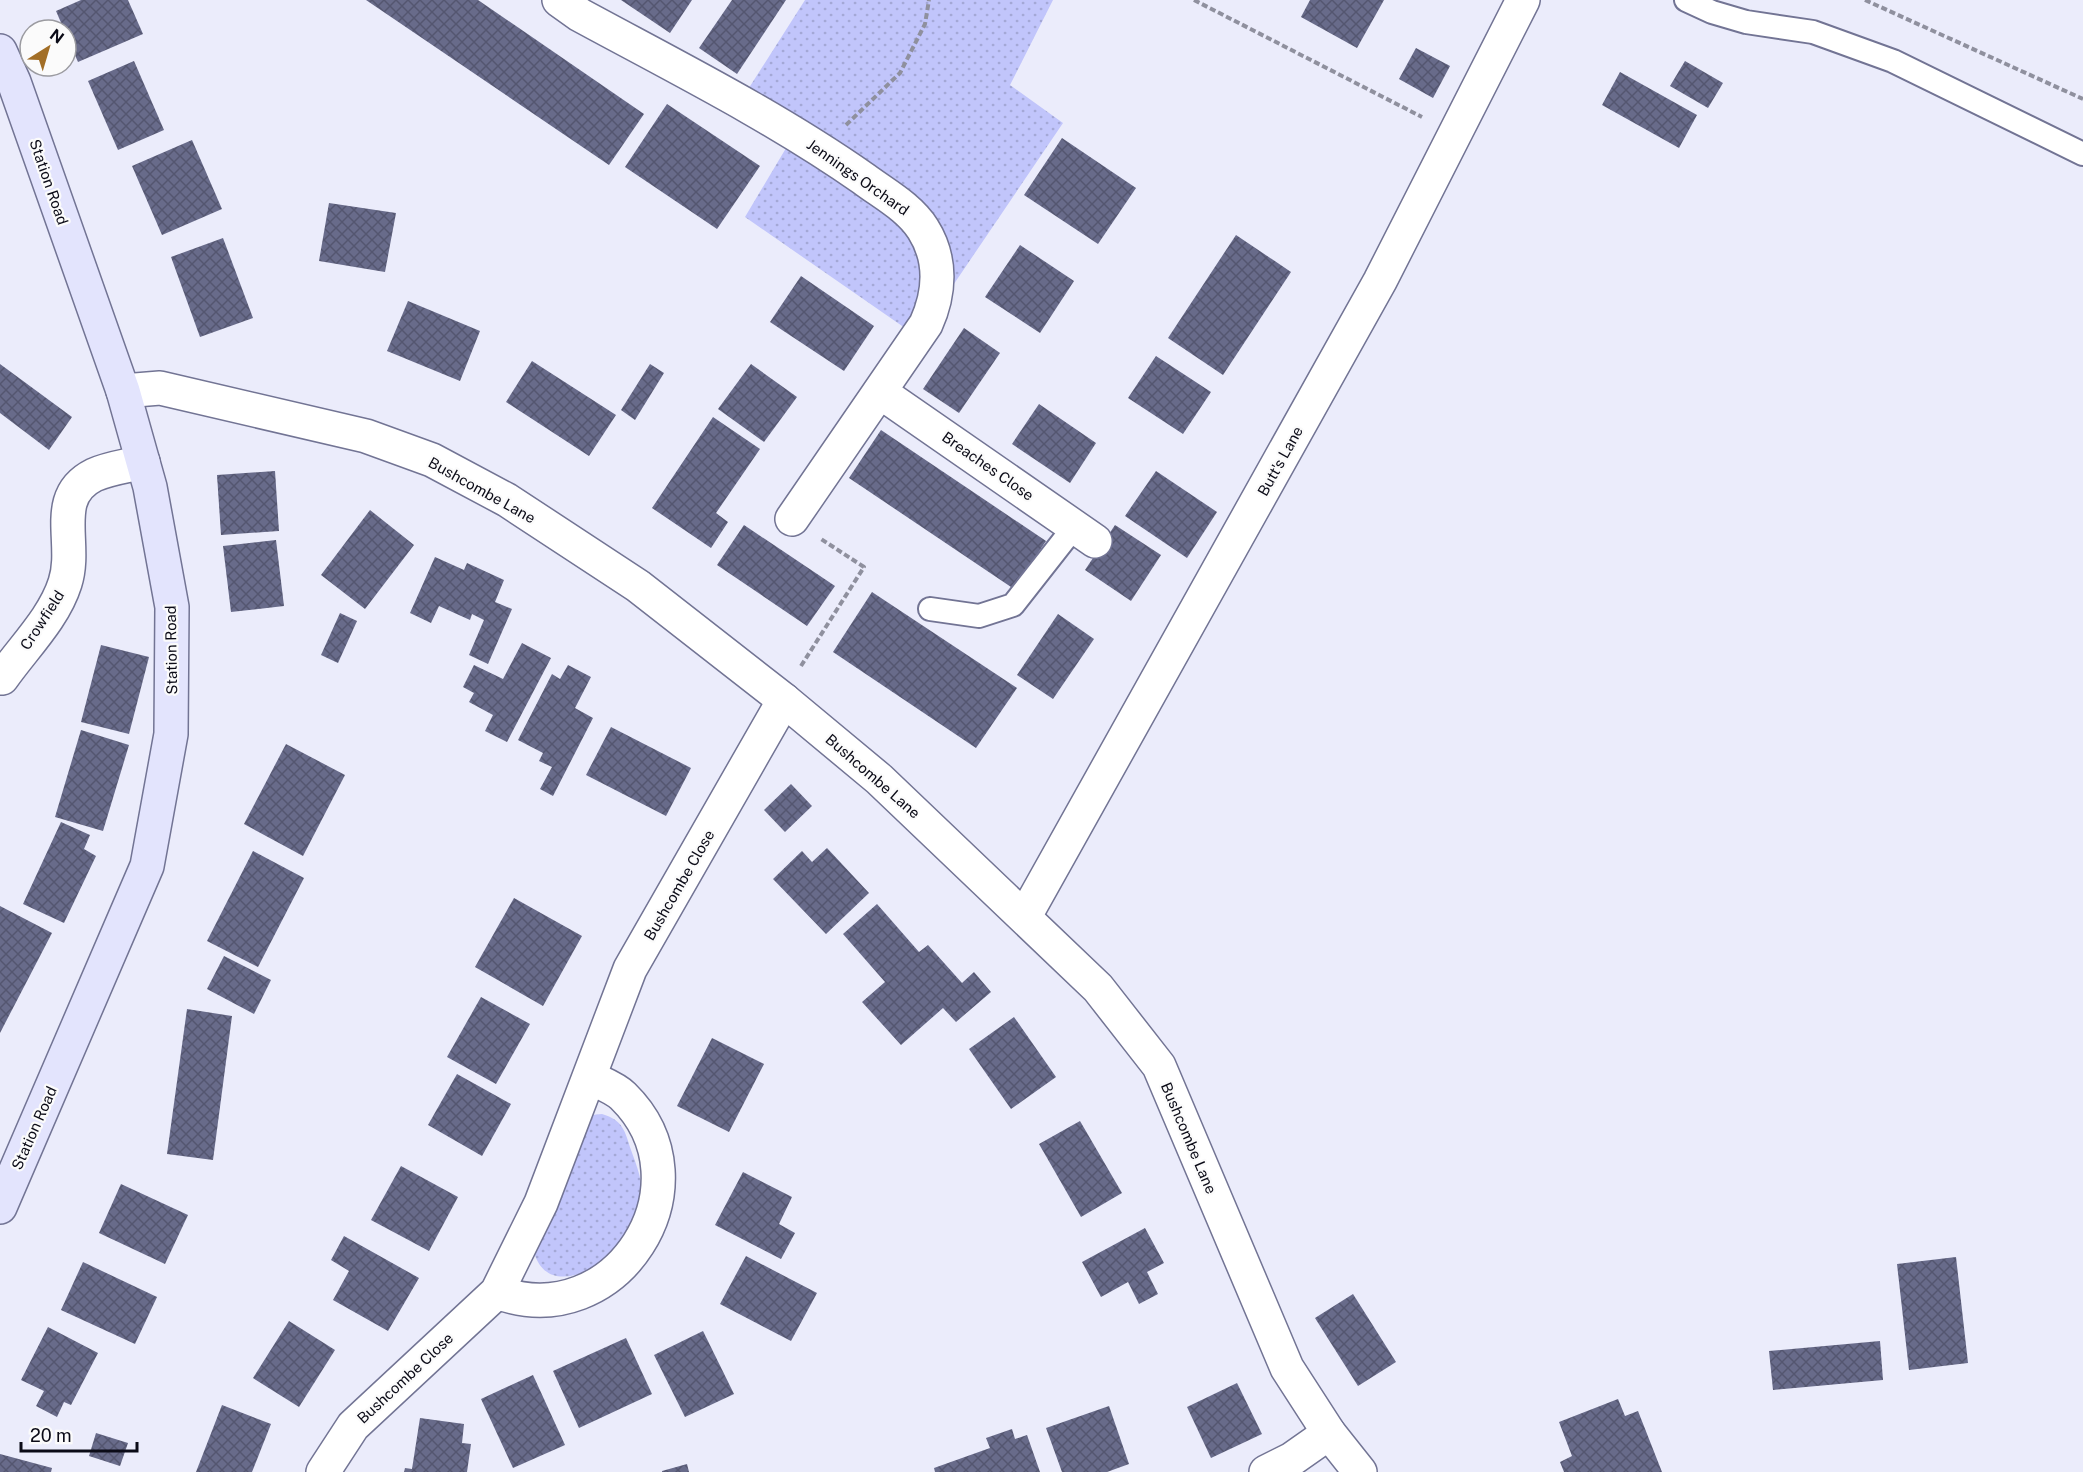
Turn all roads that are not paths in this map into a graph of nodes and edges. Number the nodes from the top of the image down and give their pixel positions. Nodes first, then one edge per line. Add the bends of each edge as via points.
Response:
1 (559, 0) edge
2 (1523, 0) edge
3 (1686, 0) edge
4 (0, 51) edge
5 (2083, 154) edge
6 (123, 392) junction
7 (880, 392) junction
8 (143, 462) junction
9 (792, 519) road end
10 (1085, 534) joint
11 (930, 609) dead end
12 (2, 678) dead end
13 (790, 688) junction
14 (1024, 916) junction
15 (591, 1078) junction
16 (0, 1207) edge
17 (497, 1292) junction
18 (1329, 1433) junction
19 (323, 1472) edge
20 (1266, 1472) edge
21 (1360, 1472) edge

1 - 7 street, Jennings Orchard via 825,152 909,211 932,249 937,271 933,307 922,331
2 - 14 street, Butt's Lane via 1380,281
3 - 5 lane via 1746,22 1813,32 1893,61
4 - 6 street, Station Road
6 - 8 street, Station Road
6 - 13 street, Bushcombe Lane via 160,388 366,436 432,459 507,500
7 - 9 street, Jennings Orchard
7 - 10 street, Breaches Close
8 - 12 street, Crowfield via 95,475 74,493 68,505 71,558 65,585
8 - 16 street, Station Road via 172,607 171,734 147,866
10 - 11 lane via 1013,605 979,615
13 - 14 street, Bushcombe Lane via 879,779
13 - 15 street, Bushcombe Close via 630,969
14 - 18 street, Bushcombe Lane via 1098,988 1159,1066 1287,1368
15 - 17 street, Bushcombe Close via 541,1203
15 - 17 street via 621,1094 648,1133 657,1179 656,1203 649,1225 637,1249 620,1269 598,1285 573,1296 547,1301 520,1301
17 - 19 street, Bushcombe Close via 353,1426
18 - 20 street
18 - 21 street, Bushcombe Lane

